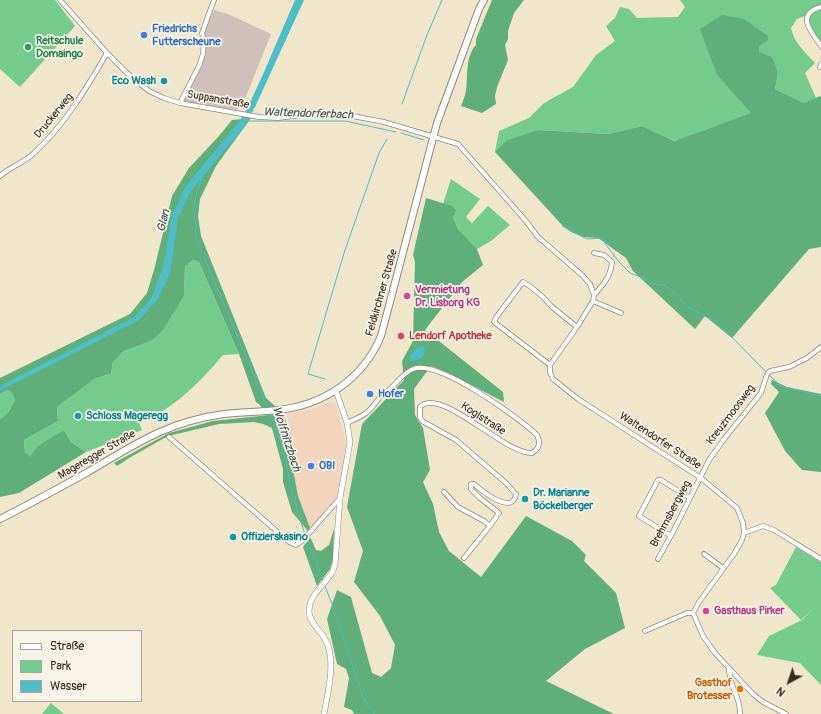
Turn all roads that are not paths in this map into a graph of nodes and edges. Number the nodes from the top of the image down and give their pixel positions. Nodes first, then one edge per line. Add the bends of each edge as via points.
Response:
1 (60, 0) edge
2 (214, 0) edge
3 (484, 0) edge
4 (821, 7) edge
5 (821, 46) edge
6 (107, 53) junction
7 (180, 103) junction
8 (433, 136) junction
9 (0, 176) edge
10 (594, 253) dead end
11 (594, 295) junction
12 (594, 301) junction
13 (621, 314) dead end
14 (577, 327) junction
15 (821, 347) edge
16 (550, 365) junction
17 (336, 391) junction
18 (279, 410) joint
19 (347, 422) junction
20 (169, 438) dead end
21 (701, 478) junction
22 (444, 492) dead end
23 (340, 498) junction
24 (690, 498) junction
25 (0, 519) edge
26 (490, 526) junction
27 (744, 533) junction
28 (671, 536) junction
29 (704, 554) dead end
30 (464, 558) dead end
31 (658, 558) dead end
32 (821, 559) edge
33 (723, 568) junction
34 (693, 613) junction
35 (645, 631) dead end
36 (729, 668) junction
37 (324, 714) edge
38 (740, 714) edge
39 (786, 714) edge

1 - 6 street, Suppanstraße
2 - 7 street via 202,33 204,48 199,66
3 - 8 main road, Feldkirchner Straße
4 - 5 street via 808,13 806,19
6 - 7 street, Suppanstraße via 149,91
6 - 9 street, Druckerweg via 80,99 51,136 32,155
7 - 8 street, Suppanstraße via 236,114 278,118 342,114 384,122
8 - 11 street via 458,144 538,237 582,275 590,284
8 - 17 main road, Feldkirchner Straße via 381,336 373,354 353,378
10 - 11 street via 604,255 612,262 611,272
11 - 12 street
12 - 13 street
12 - 14 street
14 - 16 street
14 - 16 street via 523,282 497,316 494,322 496,324
15 - 21 street, Kreuzmoosweg via 789,367 778,368 769,373 761,393 709,460
16 - 21 street, Waltendorfer Straße via 553,379 578,399
17 - 18 main road, Feldkirchner Straße via 309,403
17 - 19 street
18 - 25 main road, Mageregger Straße via 212,416 159,432
19 - 23 street via 350,442
19 - 26 street, Koglstraße via 367,413 401,377 418,368 436,371 494,401 537,435 539,444 536,451 518,451 460,414 436,403 423,403 420,407 422,421 456,440 516,494 513,501 504,503 471,484 471,489 499,513
20 - 23 street via 289,542 296,545
21 - 24 street, Brehmsbergweg
21 - 27 street, Waltendorfer Straße via 737,508
22 - 26 street via 458,507
23 - 37 street via 335,564 328,580 310,604 309,611 310,619 325,638 330,652
24 - 28 street, Brehmsbergweg
24 - 28 street via 658,480 639,516
26 - 30 street, Koglstraße
27 - 32 street via 763,526
27 - 33 street via 734,554
28 - 31 street, Brehmsbergweg
29 - 33 street
33 - 34 street
34 - 35 street via 687,613
34 - 36 street via 703,636
36 - 38 street via 729,675 739,701
36 - 39 street via 753,694

